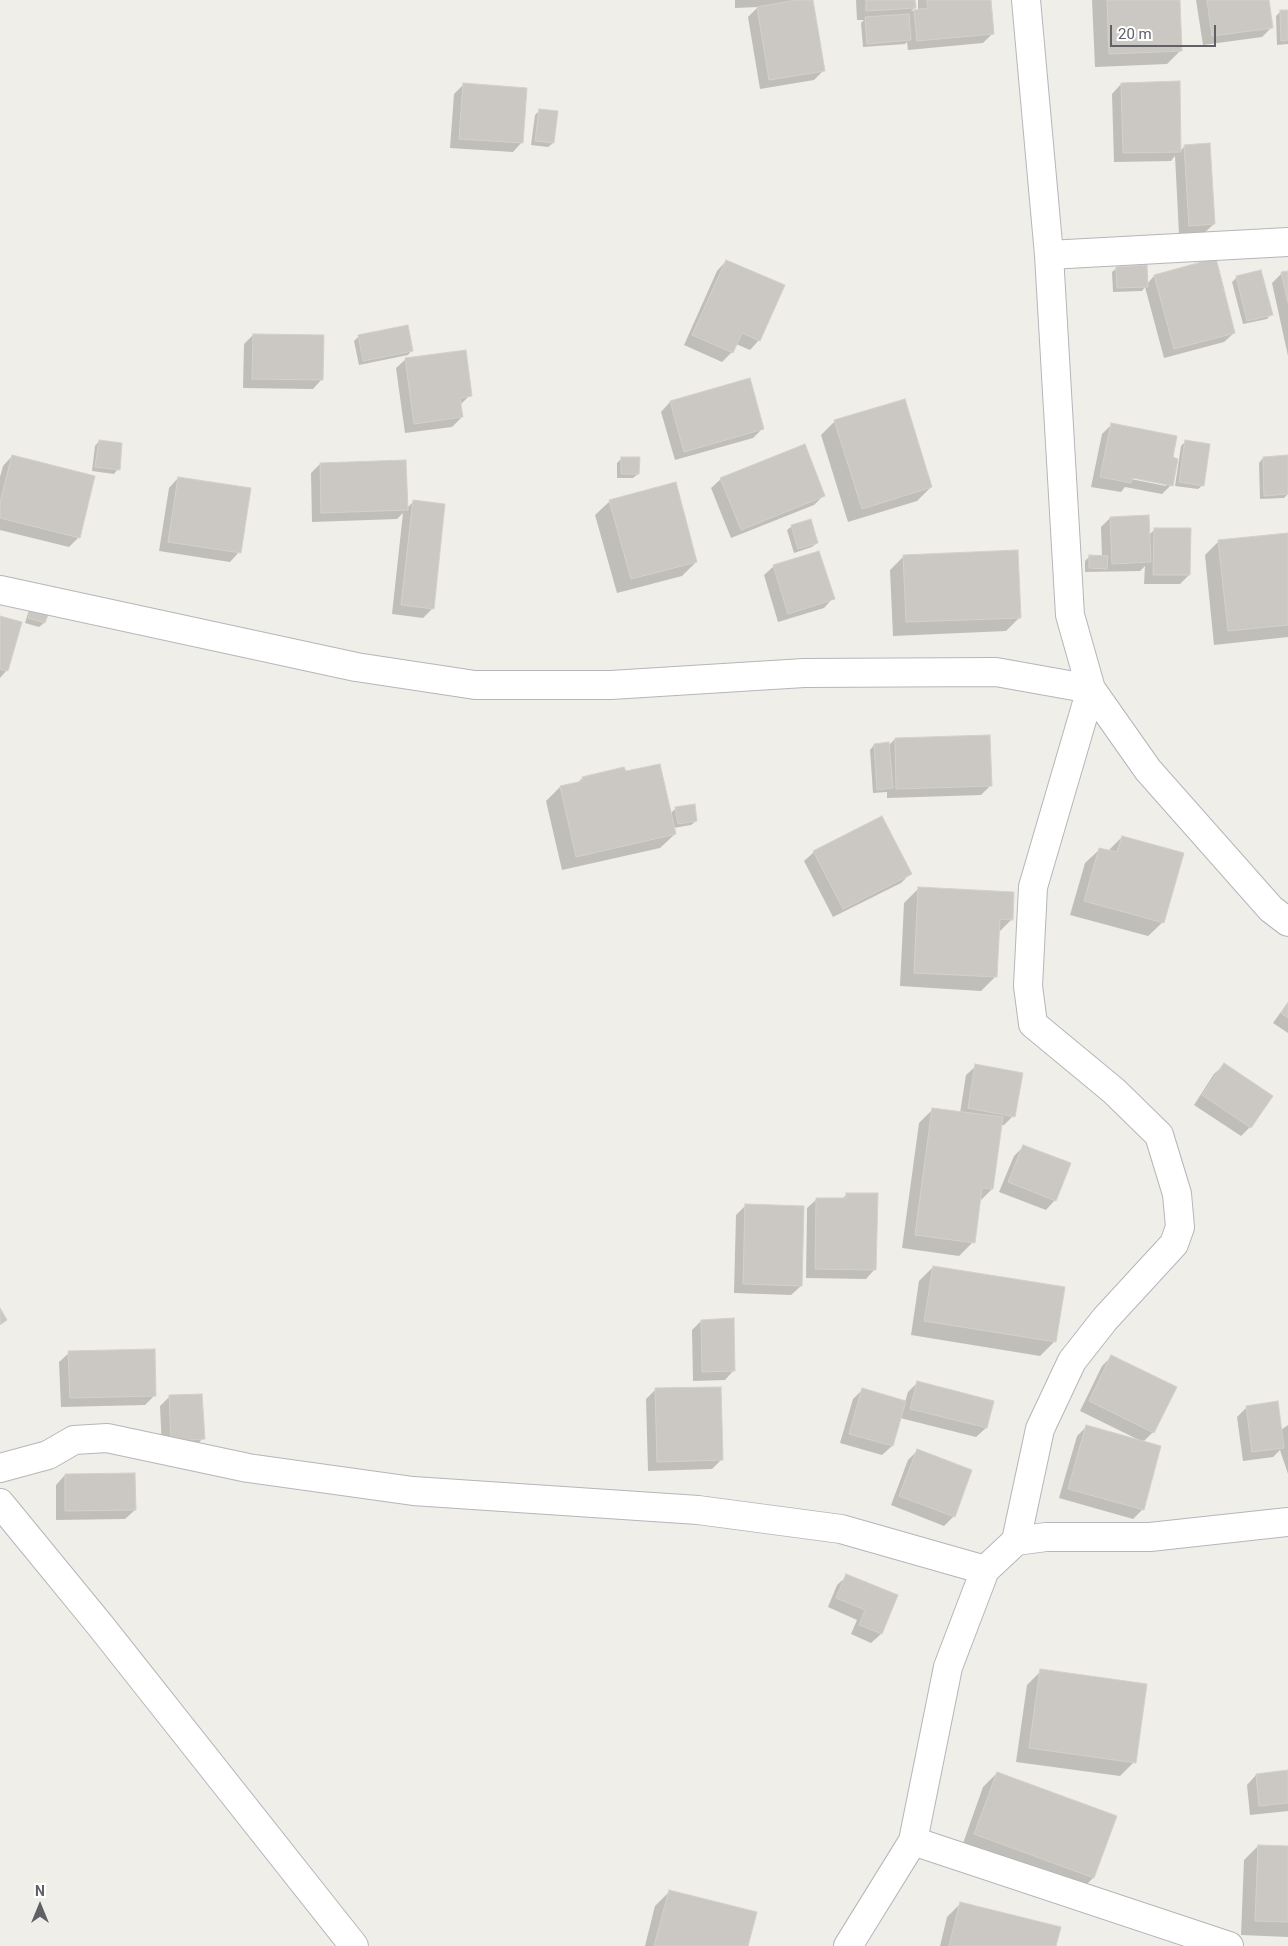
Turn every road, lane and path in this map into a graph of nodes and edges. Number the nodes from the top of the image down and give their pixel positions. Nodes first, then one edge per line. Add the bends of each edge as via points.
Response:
1 (1026, 0) edge
2 (1288, 242) edge
3 (1049, 255) junction
4 (0, 590) edge
5 (1091, 689) junction
6 (1288, 922) edge
7 (0, 1468) edge
8 (0, 1503) edge
9 (1288, 1522) edge
10 (1016, 1541) junction
11 (985, 1570) junction
12 (914, 1841) junction
13 (354, 1946) edge
14 (848, 1946) edge
15 (1229, 1946) edge

1 - 3 street
2 - 3 street
3 - 5 street via 1070,615
4 - 5 street via 356,667 475,685 611,685 804,673 996,672
5 - 6 street via 1148,770 1271,909
5 - 10 street via 1033,887 1028,986 1033,1024 1114,1091 1158,1135 1177,1194 1180,1228 1174,1244 1105,1319 1072,1361 1040,1429
7 - 11 street via 48,1455 74,1440 107,1438 248,1468 413,1491 698,1510 841,1529
8 - 13 street
9 - 10 street via 1150,1537 1046,1537
10 - 11 street
11 - 12 street via 948,1666
12 - 14 street
12 - 15 street

